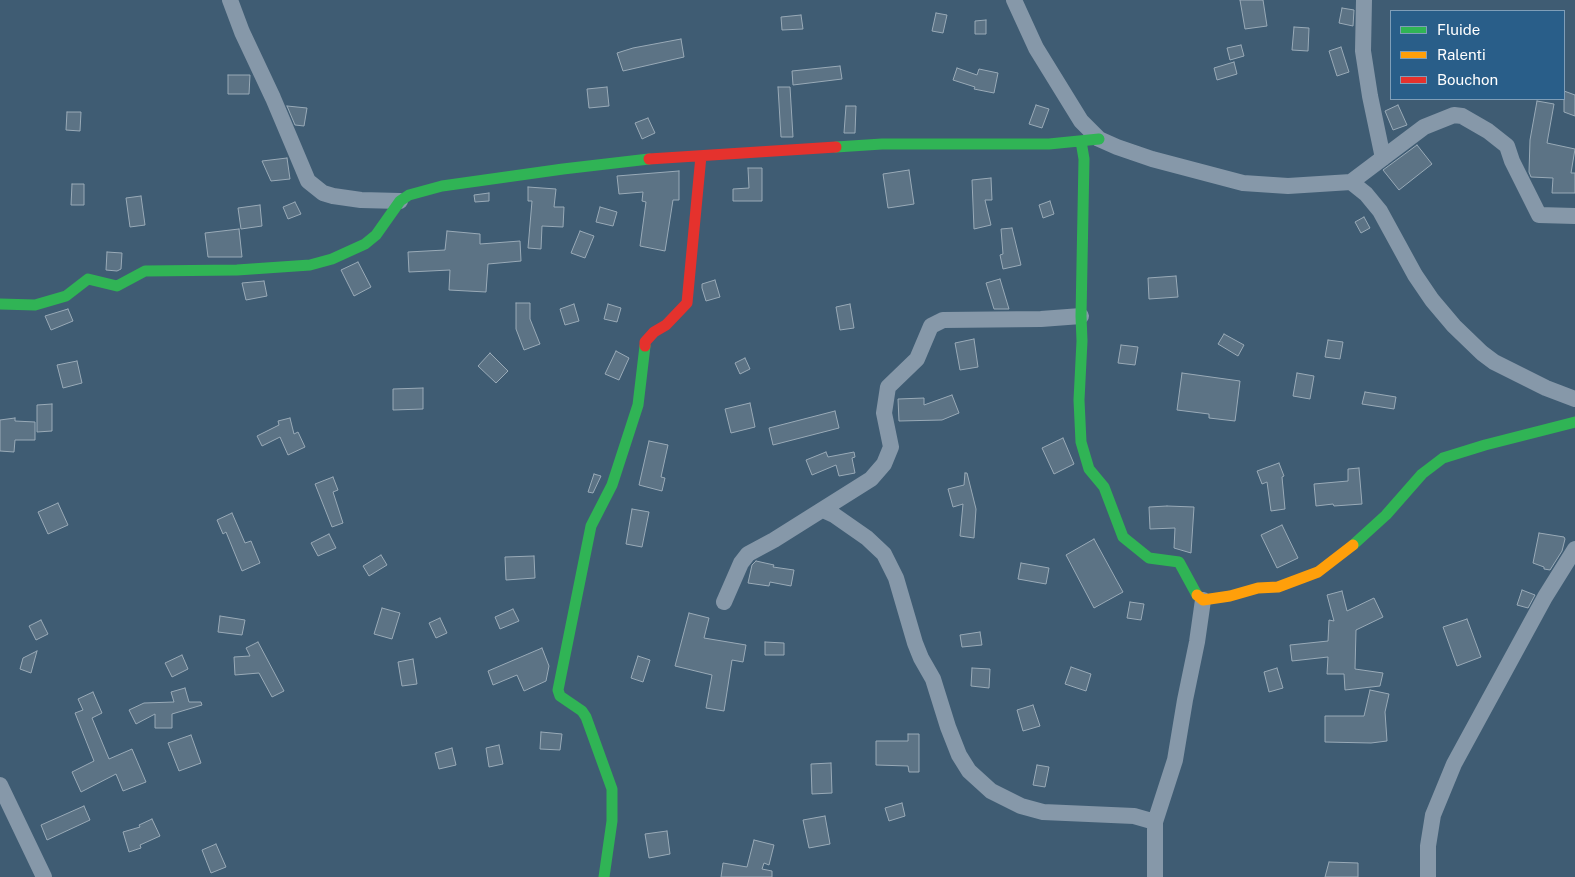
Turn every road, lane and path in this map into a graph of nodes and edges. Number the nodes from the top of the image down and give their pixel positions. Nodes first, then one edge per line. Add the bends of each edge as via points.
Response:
1 (230, 0) edge
2 (1014, 0) edge
3 (1364, 0) edge
4 (1099, 139) junction
5 (1082, 141) junction
6 (701, 156) junction
7 (1383, 158) junction
8 (1351, 182) junction
9 (400, 201) junction
10 (1575, 216) edge
11 (0, 304) edge
12 (1081, 316) junction
13 (1575, 398) edge
14 (1575, 422) edge
15 (823, 510) junction
16 (1575, 550) edge
17 (1203, 600) junction
18 (724, 602) dead end
19 (0, 785) edge
20 (1155, 822) junction
21 (44, 877) edge
22 (604, 877) edge
23 (1154, 877) edge
24 (1428, 877) edge

1 - 9 street via 308,181 323,193 333,196
2 - 4 street via 1036,48 1061,89 1081,121
3 - 7 street via 1363,51
4 - 5 street
4 - 8 street via 1152,159 1244,183 1288,186
5 - 6 street via 1049,144 882,144
5 - 12 street
6 - 9 street via 563,168 442,186 409,195
6 - 22 street via 686,303 645,342 638,405 612,485 591,526 558,690 560,696 586,717 612,789 612,821
7 - 8 street
7 - 10 street via 1424,127 1454,115 1462,116 1507,146 1539,215
8 - 13 street via 1380,211 1414,275 1432,300 1482,353 1546,388
9 - 11 street via 376,235 365,244 310,265 145,271 117,286 88,279 66,296 35,305
12 - 15 street via 944,320 931,326 917,359 888,387 884,413 891,447 884,464 871,479
12 - 17 street via 1081,442 1089,469 1104,487 1123,537 1149,558 1179,562 1195,594
14 - 17 street via 1443,458 1422,474 1348,550 1318,572 1278,587
15 - 18 street via 748,554
15 - 20 street via 867,538 884,554 896,578 915,643 933,680 959,755 969,771 991,791 1021,806 1043,812 1134,816
16 - 24 street via 1545,597 1454,764 1433,815
17 - 20 street via 1175,760
19 - 21 street
20 - 23 street

